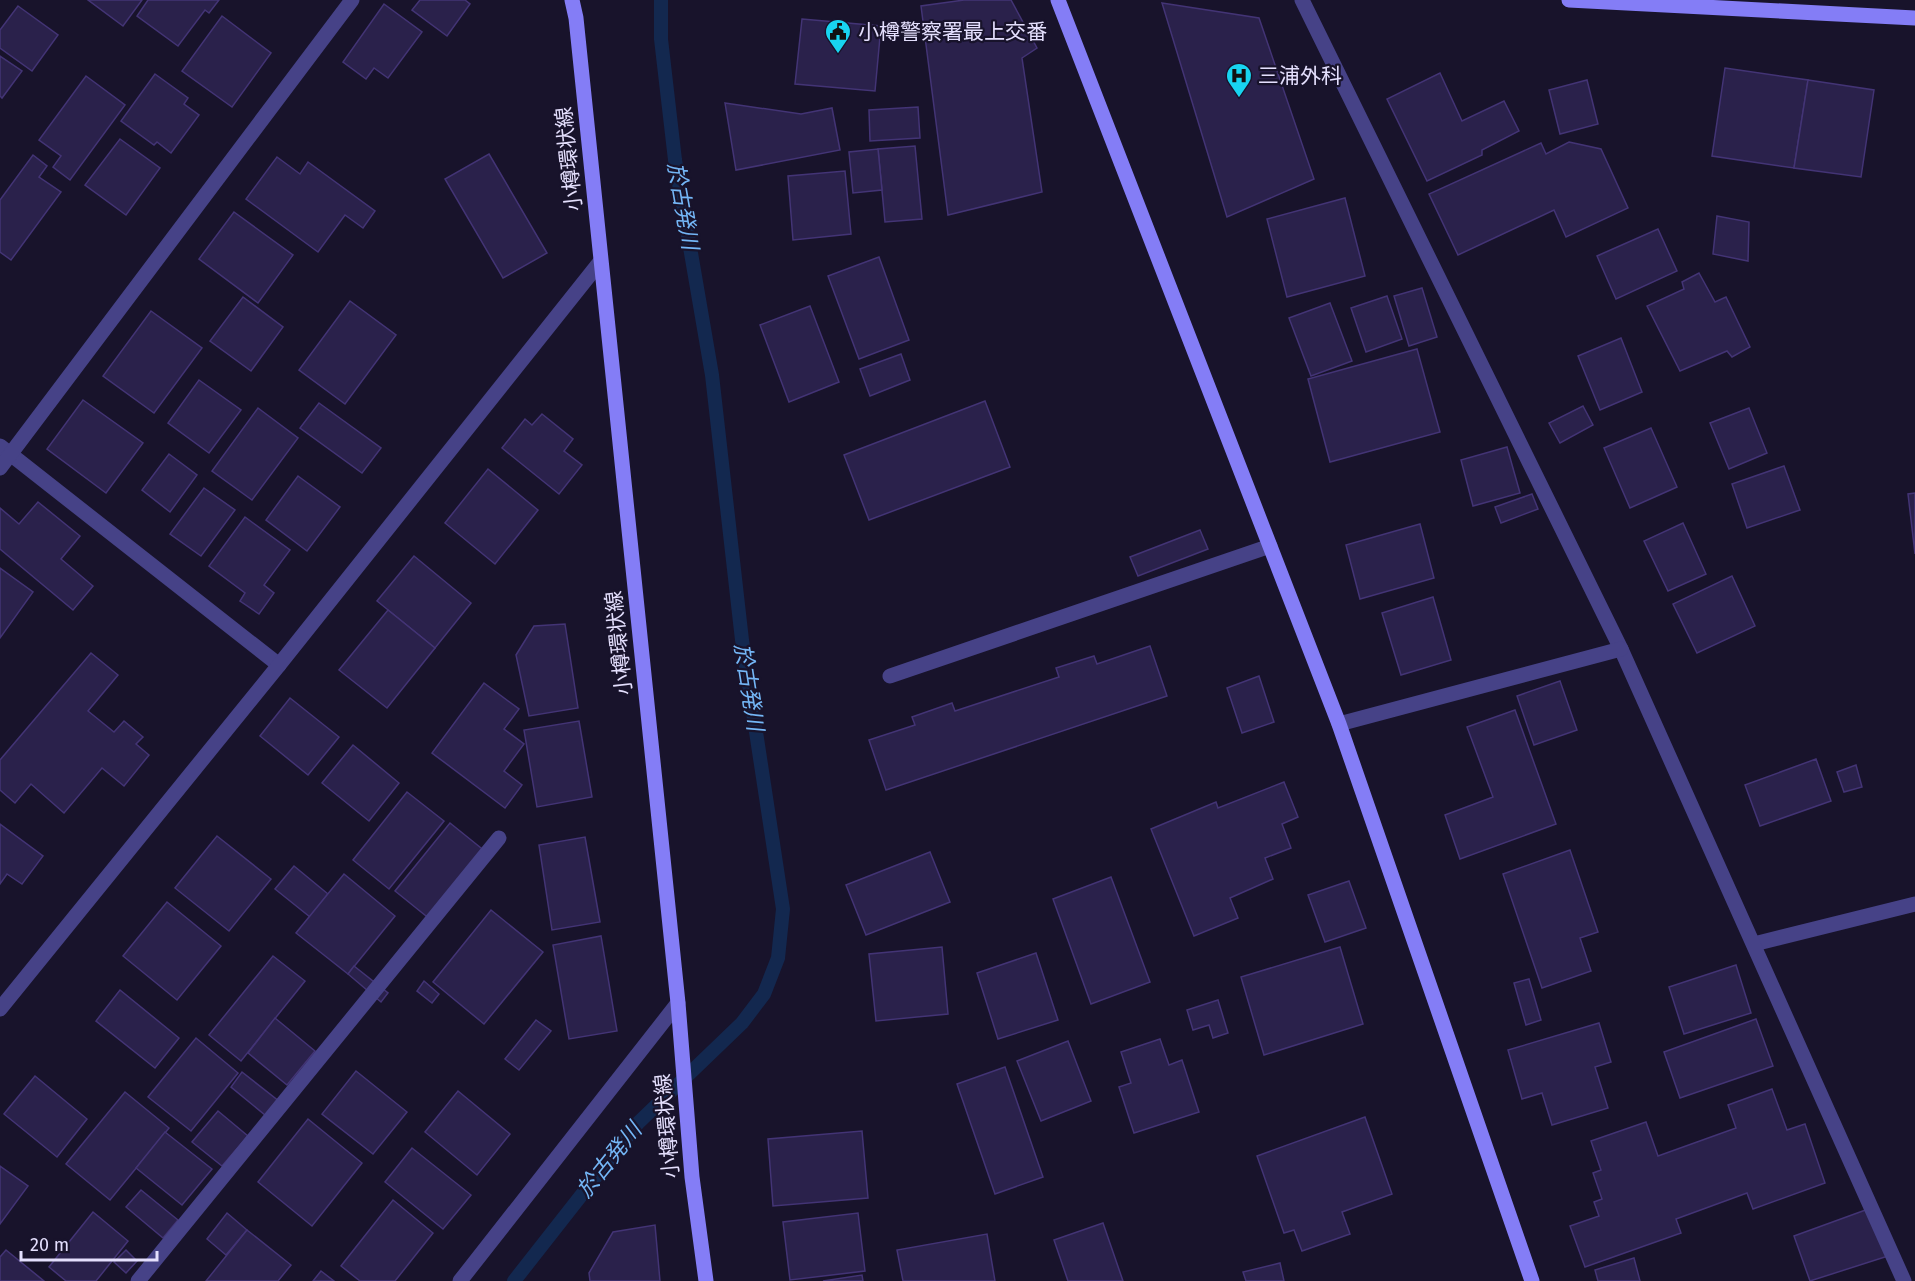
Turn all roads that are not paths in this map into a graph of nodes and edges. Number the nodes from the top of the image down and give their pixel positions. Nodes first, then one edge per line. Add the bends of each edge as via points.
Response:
1 (352, 0) edge
2 (572, 0) edge
3 (1059, 0) edge
4 (1302, 0) edge
5 (1569, 0) edge
6 (1915, 18) edge
7 (600, 262) junction
8 (5, 450) edge
9 (0, 468) edge
10 (1270, 546) junction
11 (1621, 649) junction
12 (279, 665) junction
13 (890, 676) dead end
14 (1339, 724) junction
15 (500, 838) dead end
16 (1915, 904) edge
17 (1754, 944) junction
18 (678, 1003) junction
19 (0, 1009) edge
20 (138, 1281) edge
21 (460, 1281) edge
22 (706, 1281) edge
23 (1532, 1281) edge
24 (1904, 1281) edge

1 - 8 street
2 - 7 main road, 小樽環状線
3 - 10 main road
4 - 11 street
5 - 6 main road
7 - 12 street
7 - 18 main road, 小樽環状線
8 - 9 street
8 - 12 street
10 - 13 street
10 - 14 main road
11 - 14 street
11 - 17 street
12 - 19 street
14 - 23 main road
15 - 20 street
16 - 17 street
17 - 24 street
18 - 21 street
18 - 22 main road, 小樽環状線 via 692,1177

